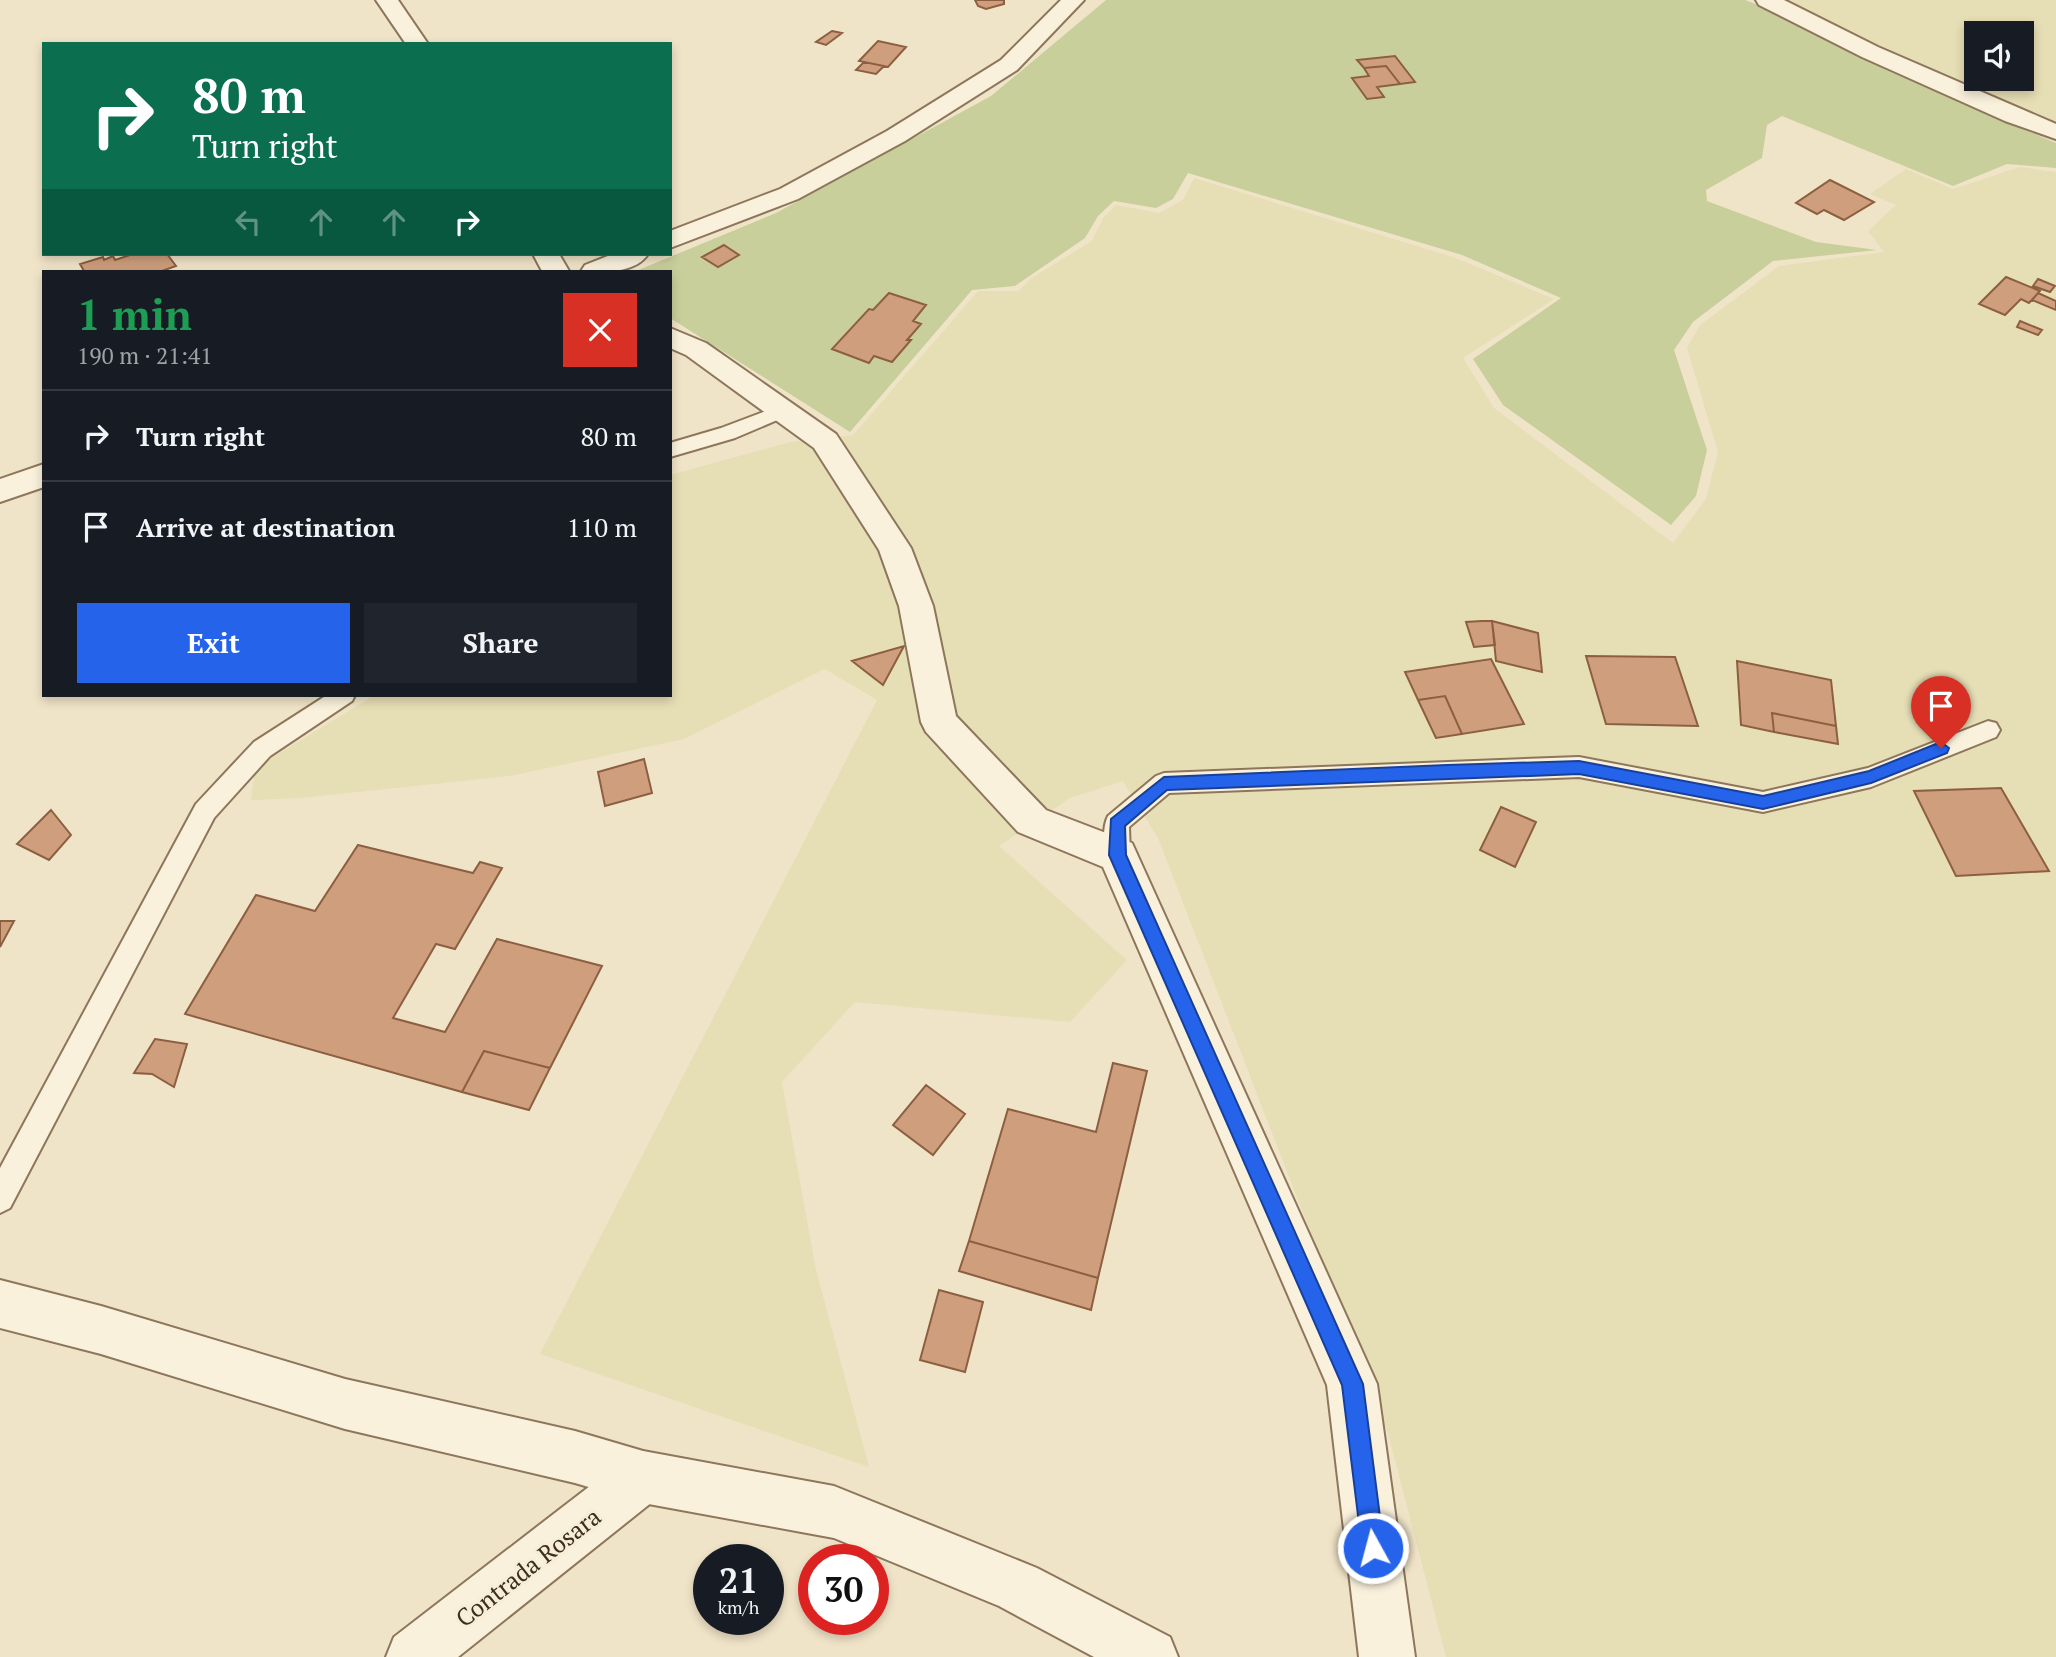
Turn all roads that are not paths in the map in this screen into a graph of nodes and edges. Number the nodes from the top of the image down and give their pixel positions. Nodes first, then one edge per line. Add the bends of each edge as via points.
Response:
1 (387, 0) edge
2 (1073, 0) edge
3 (1767, 0) edge
4 (416, 42) edge
5 (2056, 132) edge
6 (672, 239) edge
7 (630, 256) edge
8 (597, 270) edge
9 (672, 338) edge
10 (782, 411) junction
11 (672, 449) edge
12 (42, 476) edge
13 (0, 491) edge
14 (341, 697) edge
15 (1989, 730) dead end
16 (1118, 855) junction
17 (0, 1198) edge
18 (0, 1304) edge
19 (643, 1477) junction
20 (414, 1657) edge
21 (1150, 1657) edge
22 (1387, 1657) edge

1 - 4 street
2 - 6 street via 1009,65 896,136 789,194
3 - 5 street via 1870,52
7 - 8 street
9 - 10 street via 696,349
10 - 11 lane
10 - 16 street via 825,441 895,548 916,606 939,722 1032,821
12 - 13 street
14 - 17 lane via 262,749 205,811
15 - 16 lane via 1871,777 1763,802 1579,767 1164,783 1117,823
16 - 22 street via 1352,1384
18 - 19 street via 345,1404
19 - 20 street, Contrada Rosara
19 - 21 street via 834,1511 1018,1587

